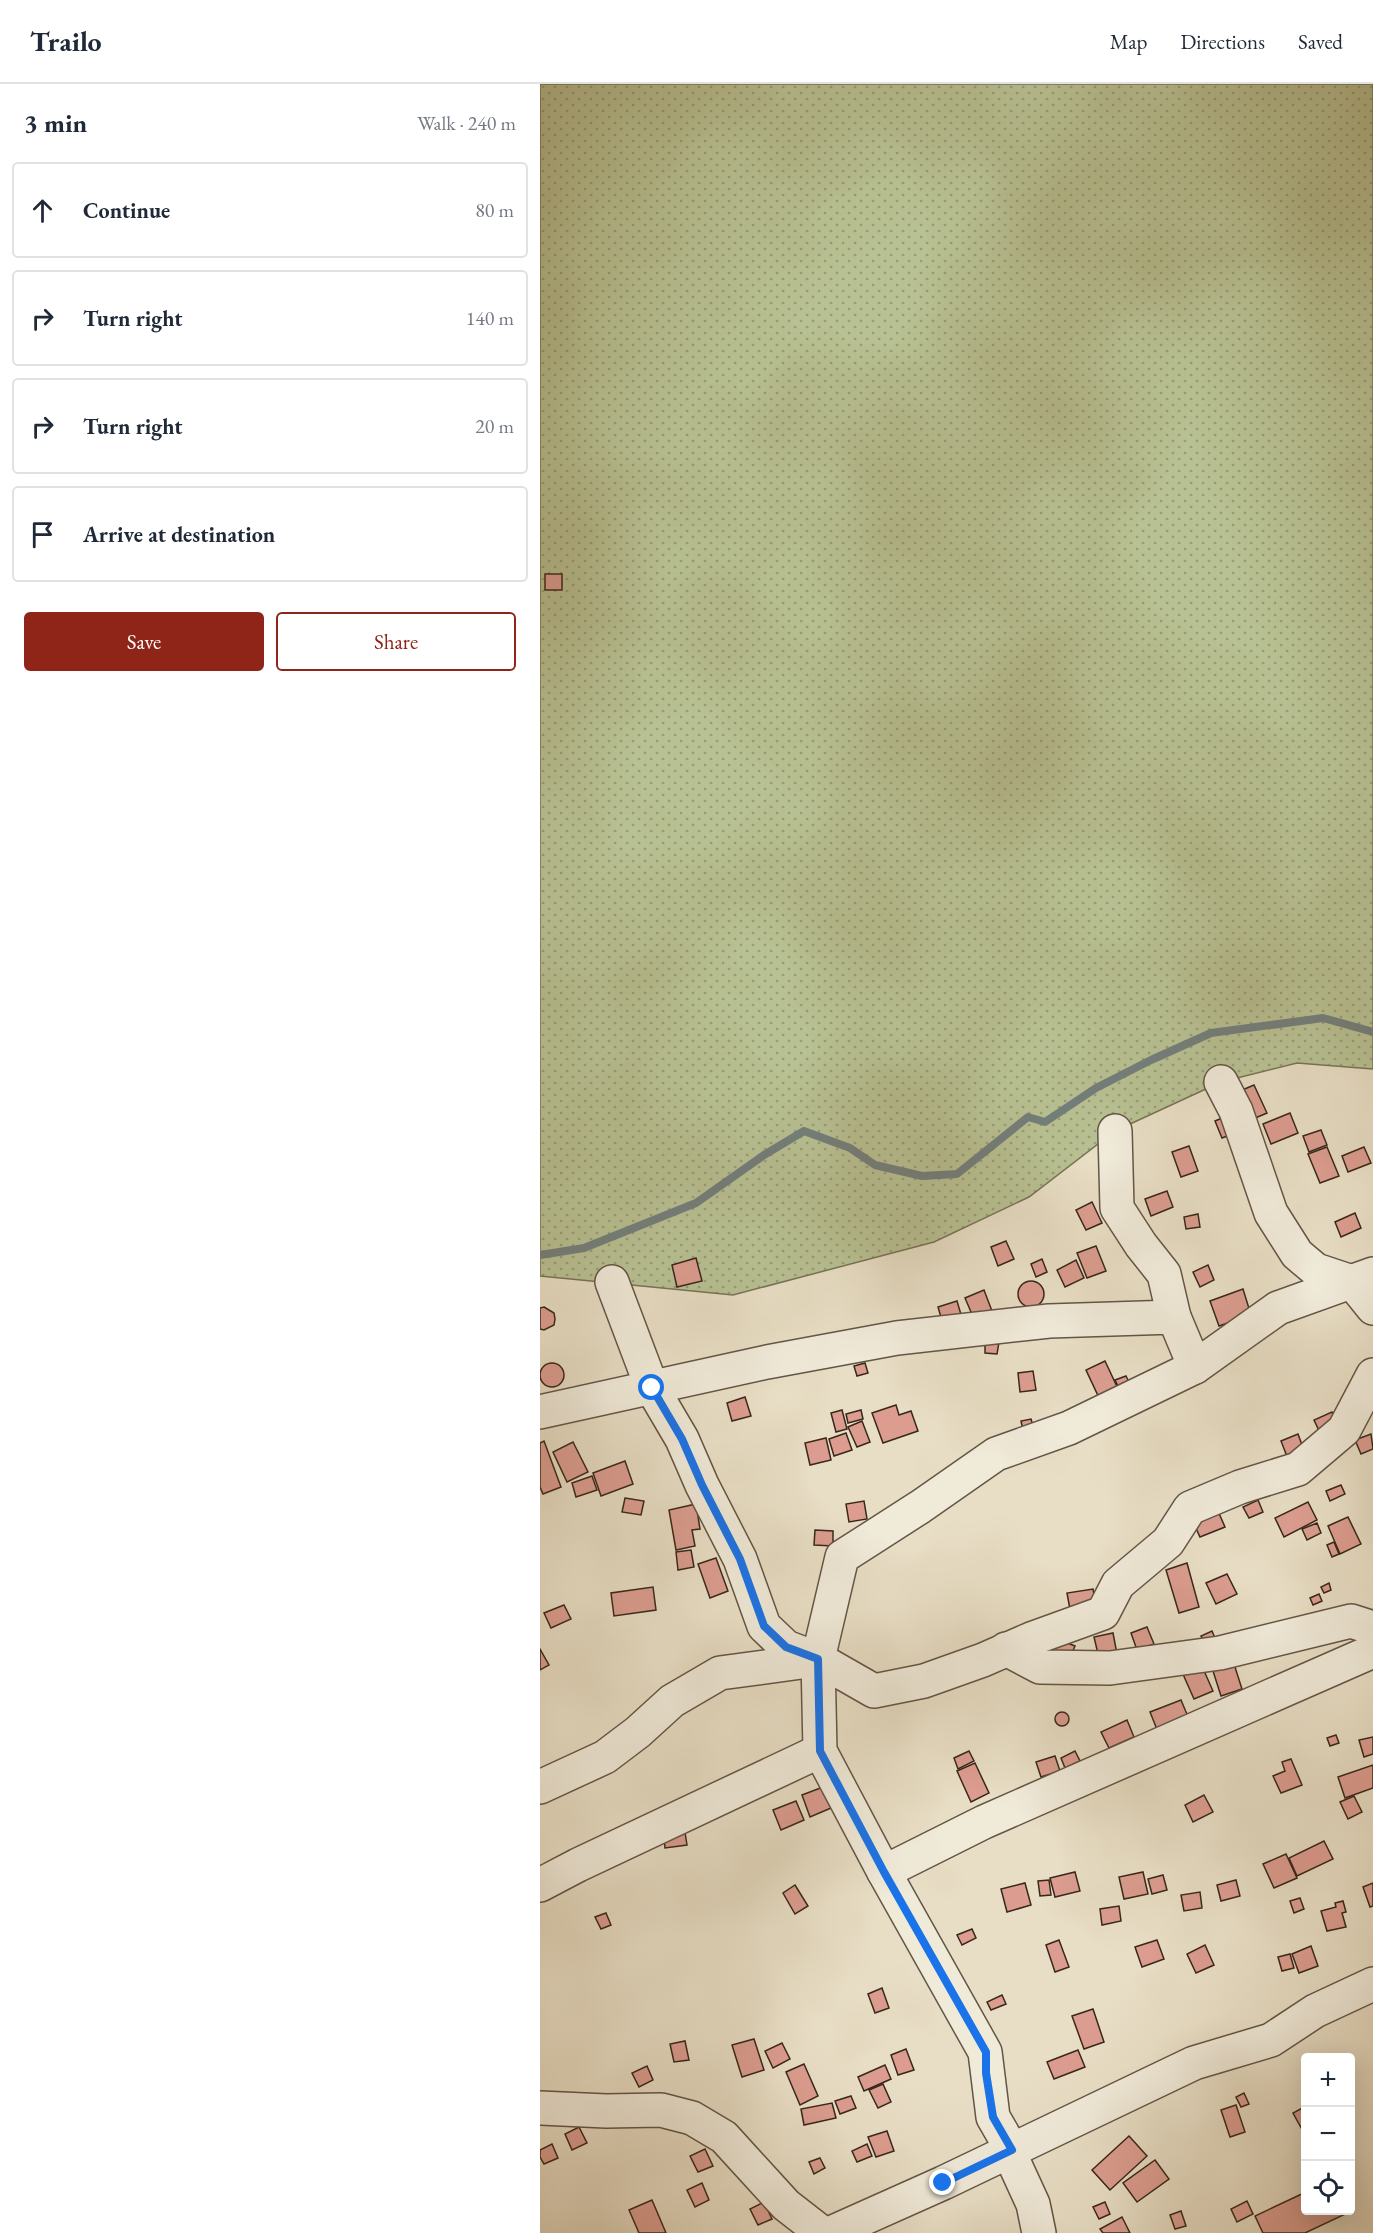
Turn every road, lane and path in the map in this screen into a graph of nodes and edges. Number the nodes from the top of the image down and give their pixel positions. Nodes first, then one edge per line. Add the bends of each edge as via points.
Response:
1 (1221, 1082) dead end
2 (1115, 1131) dead end
3 (1362, 1278) edge
4 (612, 1282) dead end
5 (1373, 1308) edge
6 (1174, 1317) junction
7 (1195, 1367) junction
8 (1373, 1375) edge
9 (652, 1388) junction
10 (540, 1412) edge
11 (1373, 1628) edge
12 (1006, 1649) junction
13 (1373, 1651) edge
14 (818, 1659) junction
15 (820, 1751) junction
16 (540, 1787) edge
17 (884, 1872) junction
18 (540, 1885) edge
19 (1373, 1984) edge
20 (540, 2108) edge
21 (1012, 2150) junction
22 (822, 2233) edge
23 (831, 2233) edge
24 (1039, 2233) edge

1 - 3 street via 1236,1111 1271,1213 1297,1254 1316,1270
2 - 6 street via 1117,1208 1164,1274
3 - 5 street
3 - 7 street via 1278,1308
4 - 9 street
6 - 7 street
6 - 9 street via 1049,1321 897,1338
7 - 14 street via 1069,1428 996,1454 842,1557
8 - 12 street via 1344,1431 1298,1469 1190,1508 1168,1542 1118,1584 1103,1613
9 - 10 street
9 - 14 street via 682,1439 740,1559 764,1626 786,1647
11 - 12 street via 1352,1622 1220,1653 1110,1668 1040,1667
12 - 14 street via 924,1681 874,1691
13 - 17 street via 984,1822
14 - 15 street
14 - 16 street via 720,1673 672,1701 605,1757
15 - 17 street
15 - 18 street
17 - 21 street via 986,2052 993,2117
19 - 21 street via 1315,2011 1271,2040 1194,2063
20 - 22 street via 661,2110 692,2118 724,2137 786,2205
21 - 23 street
21 - 24 street via 1011,2156 1033,2204

